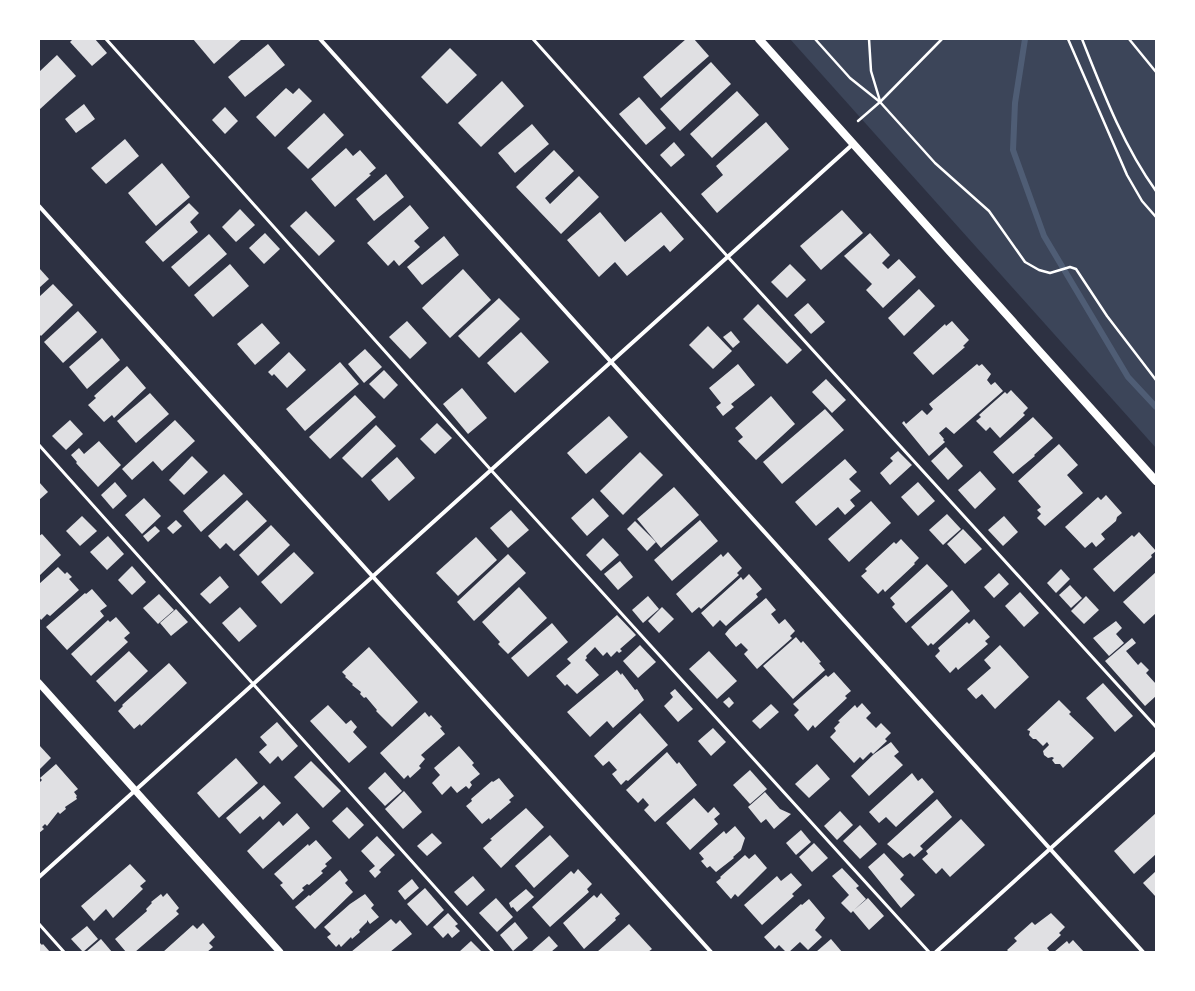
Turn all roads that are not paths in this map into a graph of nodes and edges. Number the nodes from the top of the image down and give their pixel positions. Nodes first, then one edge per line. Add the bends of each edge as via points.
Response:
1 (106, 39) edge
2 (320, 39) edge
3 (534, 39) edge
4 (759, 39) edge
5 (853, 144) junction
6 (39, 206) edge
7 (728, 257) junction
8 (611, 363) junction
9 (39, 445) edge
10 (491, 470) junction
11 (1156, 481) edge
12 (373, 576) junction
13 (39, 683) edge
14 (254, 684) junction
15 (1156, 727) edge
16 (1156, 753) edge
17 (135, 789) junction
18 (1050, 850) junction
19 (39, 877) edge
20 (39, 924) edge
21 (64, 952) edge
22 (280, 952) edge
23 (493, 952) edge
24 (711, 952) edge
25 (929, 952) edge
26 (936, 952) edge
27 (1143, 952) edge

1 - 10 lane
2 - 8 street
3 - 7 lane
4 - 5 main road
5 - 7 street
5 - 11 main road
6 - 12 street
7 - 8 street
7 - 15 lane
8 - 10 street
8 - 18 street
9 - 14 lane
10 - 12 street
10 - 25 lane
12 - 14 street
12 - 24 street
13 - 17 street
14 - 17 street
14 - 23 lane
16 - 18 street
17 - 19 street
17 - 22 street
18 - 26 street
18 - 27 street
20 - 21 lane

